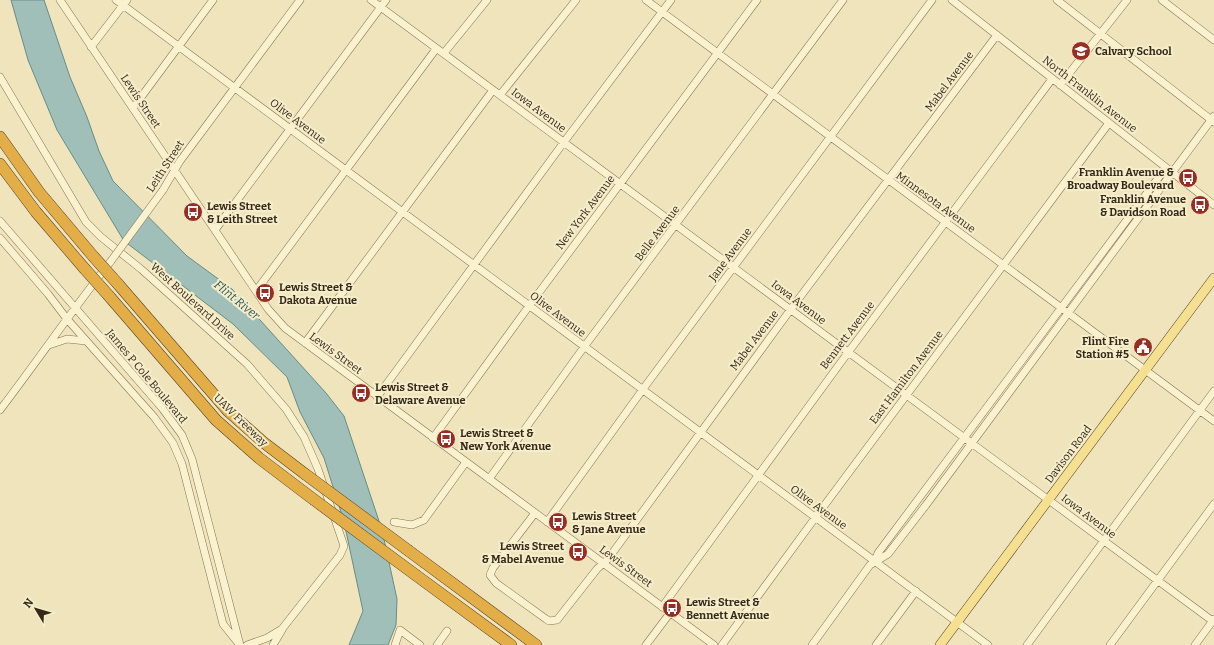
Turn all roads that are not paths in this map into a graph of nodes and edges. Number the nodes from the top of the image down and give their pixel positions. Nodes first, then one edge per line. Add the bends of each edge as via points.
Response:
1 (60, 0) edge
2 (116, 0) edge
3 (213, 0) edge
4 (300, 0) edge
5 (371, 0) edge
6 (386, 0) edge
7 (486, 0) edge
8 (576, 0) edge
9 (646, 0) edge
10 (671, 0) edge
11 (757, 0) edge
12 (843, 0) edge
13 (932, 0) edge
14 (952, 0) edge
15 (1057, 0) edge
16 (1127, 0) edge
17 (1162, 0) edge
18 (125, 3) edge
19 (381, 7) junction
20 (662, 12) junction
21 (1101, 34) junction
22 (997, 35) junction
23 (1214, 40) edge
24 (91, 47) junction
25 (178, 47) junction
26 (436, 49) junction
27 (444, 53) junction
28 (717, 54) junction
29 (0, 78) edge
30 (1052, 79) junction
31 (1060, 85) junction
32 (235, 88) junction
33 (493, 90) junction
34 (500, 95) junction
35 (773, 95) junction
36 (133, 108) junction
37 (1213, 119) edge
38 (1109, 123) junction
39 (290, 129) junction
40 (0, 136) edge
41 (831, 137) junction
42 (564, 142) junction
43 (0, 164) edge
44 (175, 171) junction
45 (346, 171) junction
46 (1172, 172) junction
47 (888, 180) junction
48 (620, 184) junction
49 (1214, 205) edge
50 (402, 211) junction
51 (0, 222) edge
52 (945, 222) junction
53 (676, 225) junction
54 (215, 230) junction
55 (0, 238) edge
56 (473, 264) junction
57 (1004, 266) junction
58 (733, 267) junction
59 (1213, 282) edge
60 (256, 291) junction
61 (528, 306) junction
62 (1061, 307) junction
63 (74, 308) junction
64 (791, 310) junction
65 (1069, 313) junction
66 (67, 319) junction
67 (86, 341) junction
68 (305, 343) junction
69 (49, 345) junction
70 (584, 347) junction
71 (848, 352) junction
72 (1145, 370) junction
73 (642, 390) junction
74 (1214, 391) edge
75 (906, 395) junction
76 (377, 397) junction
77 (0, 410) edge
78 (1200, 411) junction
79 (1214, 421) edge
80 (700, 432) junction
81 (432, 438) junction
82 (964, 438) junction
83 (972, 443) junction
84 (466, 462) junction
85 (758, 475) junction
86 (488, 479) junction
87 (918, 500) junction
88 (1048, 500) junction
89 (1214, 504) edge
90 (926, 505) junction
91 (534, 513) junction
92 (815, 518) junction
93 (394, 522) dead end
94 (547, 522) junction
95 (1104, 541) junction
96 (875, 561) junction
97 (603, 564) junction
98 (1158, 581) junction
99 (429, 584) junction
100 (916, 591) junction
101 (662, 607) junction
102 (670, 613) junction
103 (1214, 620) edge
104 (957, 622) junction
105 (282, 629) junction
106 (447, 631) dead end
107 (524, 636) junction
108 (240, 645) edge
109 (247, 645) edge
110 (273, 645) edge
111 (395, 645) edge
112 (420, 645) edge
113 (437, 645) edge
114 (497, 645) edge
115 (511, 645) edge
116 (536, 645) edge
117 (540, 645) edge
118 (646, 645) edge
119 (714, 645) edge
120 (722, 645) edge
121 (812, 645) edge
122 (876, 645) edge
123 (940, 645) edge
124 (988, 645) edge
125 (1027, 645) edge
126 (1110, 645) edge
127 (1195, 645) edge

1 - 24 street, Lewis Street
2 - 18 street, Olive Avenue
3 - 25 street
4 - 32 street, Leith Street
5 - 19 street, Iowa Avenue
6 - 19 street
7 - 27 street
8 - 34 street
9 - 20 street, Minnesota Avenue
10 - 20 street
11 - 28 street, New York Avenue
12 - 35 street, Belle Avenue
13 - 41 street, Jane Avenue
14 - 22 street, North Franklin Avenue
15 - 21 street
16 - 21 street
17 - 23 street
18 - 24 street
18 - 25 street, Olive Avenue
19 - 26 street, Iowa Avenue
19 - 39 street
20 - 28 street, Minnesota Avenue
20 - 42 street
21 - 31 street
21 - 37 street
22 - 30 street, North Franklin Avenue
22 - 47 street, Mabel Avenue
24 - 36 street, Lewis Street
25 - 32 street, Olive Avenue
25 - 36 street
26 - 27 street, Iowa Avenue
26 - 45 street
27 - 33 street, Iowa Avenue
28 - 35 street, Minnesota Avenue
28 - 48 street, New York Avenue
29 - 105 street, West Boulevard Drive via 86,222 247,364 286,409 304,437 318,469 344,546 340,555
30 - 31 street, North Franklin Avenue
30 - 52 street, Bennett Avenue
31 - 38 street, North Franklin Avenue
32 - 39 street, Olive Avenue
32 - 44 street, Leith Street
33 - 34 street, Iowa Avenue
33 - 50 street
34 - 42 street, Iowa Avenue
35 - 41 street, Minnesota Avenue
35 - 53 street, Belle Avenue
36 - 44 street, Lewis Street
37 - 46 street
38 - 46 street, North Franklin Avenue
38 - 57 street, East Hamilton Avenue
39 - 45 street, Olive Avenue
39 - 54 street
40 - 107 highway, UAW Freeway, bridge via 39,192 228,411 305,474
41 - 47 street, Minnesota Avenue
41 - 58 street, Jane Avenue
42 - 48 street, Iowa Avenue
42 - 56 street
43 - 99 highway, UAW Freeway, bridge via 36,212 216,420 258,458
44 - 54 street, Lewis Street
44 - 63 street, Leith Street, bridge
45 - 50 street, Olive Avenue
45 - 60 street
46 - 49 street, North Franklin Avenue
46 - 62 street via 1162,173
46 - 65 street
47 - 52 street, Minnesota Avenue
47 - 64 street, Mabel Avenue
48 - 53 street, Iowa Avenue
48 - 61 street, New York Avenue
50 - 56 street, Olive Avenue
50 - 68 street
51 - 63 street, James P Cole Boulevard
52 - 57 street, Minnesota Avenue
52 - 71 street, Bennett Avenue
53 - 58 street, Iowa Avenue
53 - 70 street, Belle Avenue
54 - 60 street, Lewis Street
55 - 66 street, James P Cole Boulevard
56 - 61 street, Olive Avenue
56 - 76 street
57 - 62 street, Minnesota Avenue
57 - 75 street, East Hamilton Avenue
58 - 64 street, Iowa Avenue
58 - 73 street, Jane Avenue
59 - 72 main road, Davison Road
60 - 68 street, Lewis Street via 276,319
61 - 70 street, Olive Avenue
61 - 81 street, New York Avenue
62 - 65 street, Minnesota Avenue
62 - 82 street
63 - 66 street, Leith Street
63 - 108 street, James P Cole Boulevard via 162,408 182,435 192,459
64 - 71 street, Iowa Avenue
64 - 80 street, Mabel Avenue
65 - 72 street, Minnesota Avenue
65 - 83 street
66 - 67 street, James P Cole Boulevard
66 - 69 street, Leith Street
67 - 69 street via 67,339
67 - 108 street, James P Cole Boulevard via 154,417 173,443 182,464 223,624
68 - 76 street, Lewis Street
69 - 77 street, Leith Street
70 - 73 street, Olive Avenue
70 - 86 street, Belle Avenue
71 - 75 street, Iowa Avenue
71 - 85 street, Bennett Avenue
72 - 78 street, Minnesota Avenue
72 - 88 main road, Davison Road
73 - 80 street, Olive Avenue
73 - 94 street, Jane Avenue
74 - 78 street
75 - 82 street, Iowa Avenue
75 - 92 street, East Hamilton Avenue
76 - 81 street, Lewis Street
78 - 79 street, Minnesota Avenue
78 - 95 street
80 - 85 street, Olive Avenue
80 - 97 street, Mabel Avenue
81 - 84 street, Lewis Street
82 - 83 street, Iowa Avenue
82 - 87 street
83 - 88 street, Iowa Avenue
83 - 90 street
84 - 86 street, Lewis Street
84 - 93 street via 424,520 412,525
85 - 92 street, Olive Avenue
85 - 101 street, Bennett Avenue
86 - 91 street, Lewis Street
87 - 90 street
87 - 96 street via 878,553
88 - 95 street, Iowa Avenue
88 - 104 main road, Davison Road
89 - 98 street
90 - 96 street via 888,554
91 - 94 street, Lewis Street
91 - 97 street, Mabel Avenue via 493,568 490,575 496,583 549,621 557,620
92 - 96 street, Olive Avenue
92 - 120 street, East Hamilton Avenue
94 - 97 street, Lewis Street
95 - 98 street, Iowa Avenue
95 - 125 street
96 - 100 street, Olive Avenue
96 - 121 street
97 - 101 street, Lewis Street
98 - 103 street, Iowa Avenue
98 - 126 street
99 - 114 highway
99 - 115 highway, UAW Freeway
100 - 104 street, Olive Avenue
100 - 122 street
101 - 102 street, Lewis Street
102 - 118 street
102 - 119 street, Lewis Street
103 - 127 street
104 - 123 main road, Davison Road
104 - 124 street, Olive Avenue
105 - 109 street
105 - 110 street
106 - 113 street
107 - 116 highway, UAW Freeway
107 - 117 highway
111 - 112 street via 400,630

